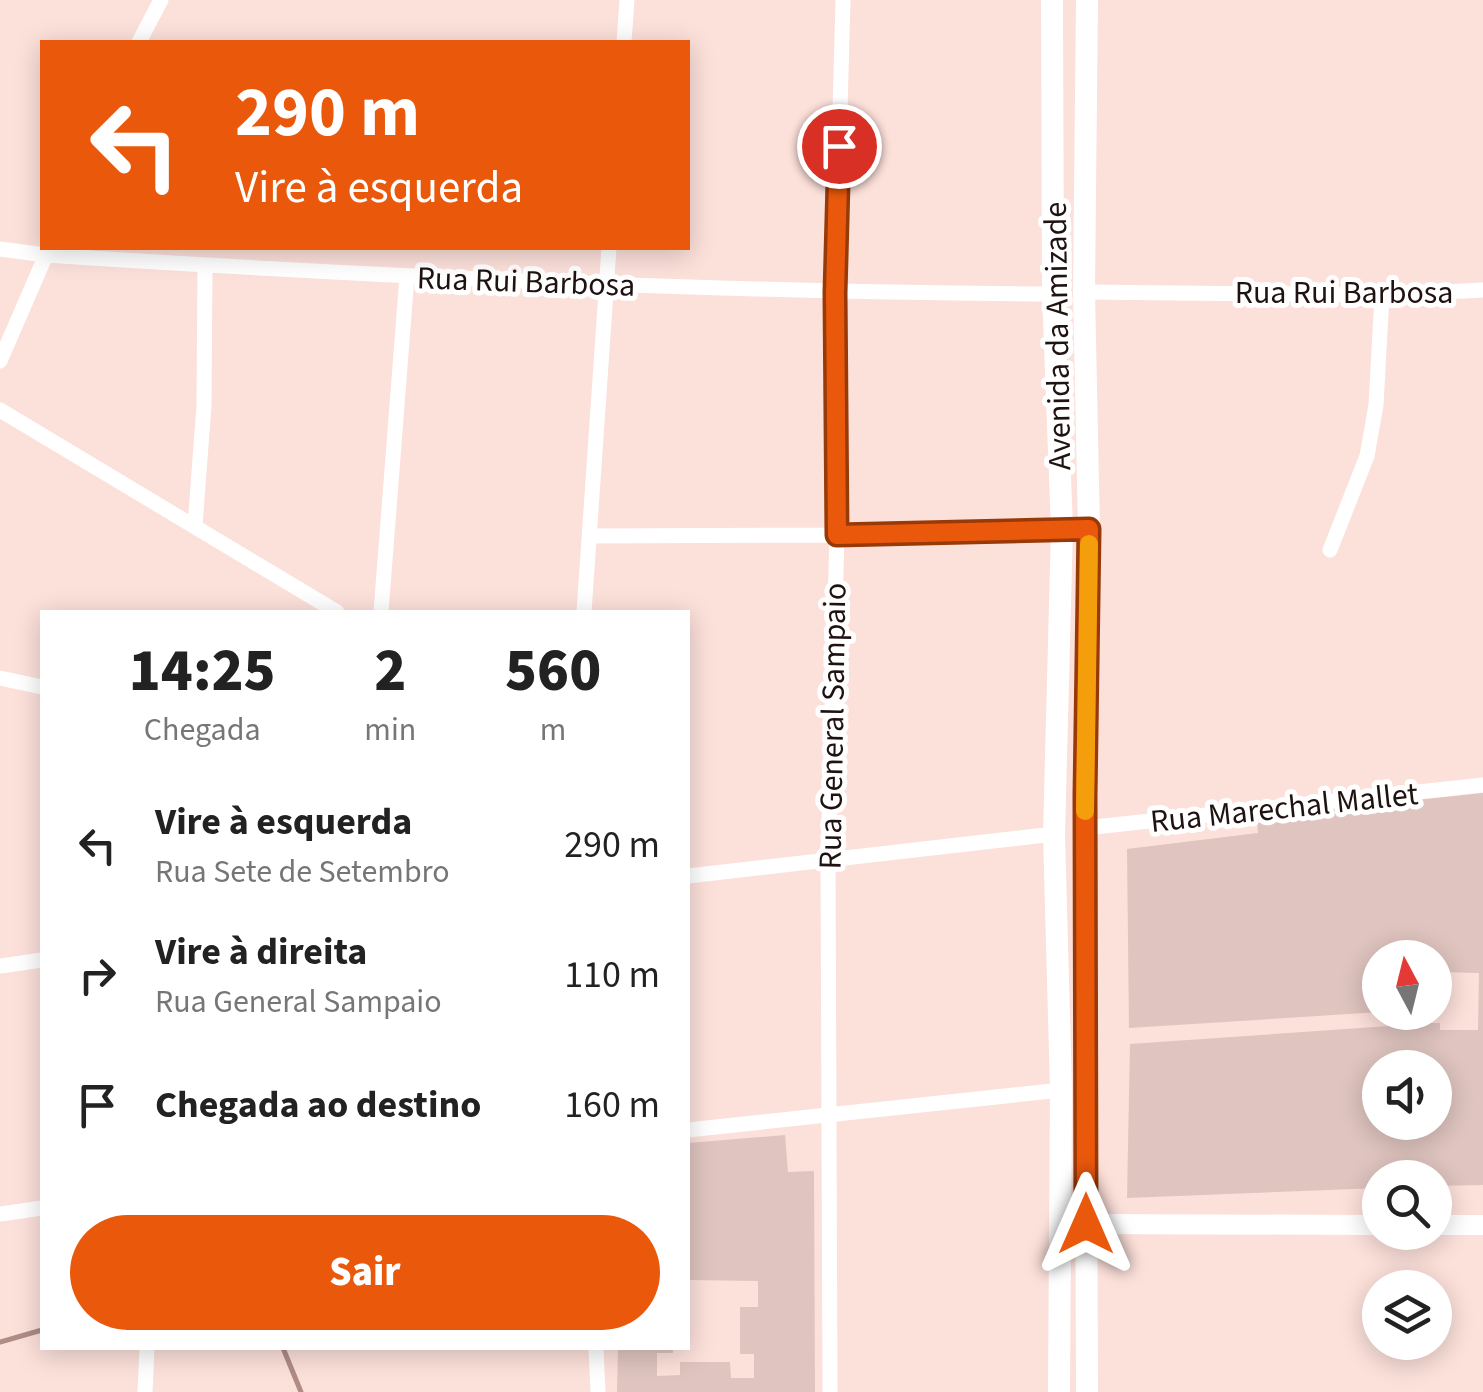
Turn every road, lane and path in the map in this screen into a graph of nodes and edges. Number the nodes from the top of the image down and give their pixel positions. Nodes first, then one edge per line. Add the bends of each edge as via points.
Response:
1 (161, 0) edge
2 (627, 0) edge
3 (843, 0) edge
4 (1053, 7) edge
5 (1087, 7) edge
6 (140, 40) edge
7 (624, 40) edge
8 (0, 250) edge
9 (609, 250) edge
10 (47, 251) edge
11 (204, 266) junction
12 (407, 276) junction
13 (606, 284) junction
14 (1483, 290) edge
15 (1084, 292) junction
16 (835, 293) junction
17 (1053, 294) junction
18 (1382, 295) junction
19 (0, 361) edge
20 (0, 410) edge
21 (194, 526) junction
22 (1062, 528) junction
23 (1089, 529) junction
24 (837, 535) junction
25 (589, 536) junction
26 (1330, 550) dead end
27 (334, 610) edge
28 (381, 610) edge
29 (584, 610) edge
30 (1058, 666) junction
31 (1086, 666) junction
32 (0, 678) edge
33 (40, 686) edge
34 (1483, 785) edge
35 (1085, 828) junction
36 (1054, 834) junction
37 (828, 858) junction
38 (690, 876) edge
39 (1085, 924) junction
40 (1056, 933) junction
41 (40, 960) edge
42 (0, 966) edge
43 (1061, 1090) junction
44 (829, 1115) junction
45 (690, 1130) edge
46 (40, 1208) edge
47 (0, 1214) edge
48 (1086, 1224) junction
49 (1362, 1225) edge
50 (1452, 1225) edge
51 (1483, 1225) edge
52 (1087, 1327) junction
53 (1059, 1331) junction
54 (147, 1350) edge
55 (596, 1350) edge
56 (145, 1392) edge
57 (598, 1392) edge
58 (830, 1392) edge
59 (1058, 1392) edge
60 (1087, 1392) edge

1 - 6 street
2 - 7 street
3 - 16 street, Rua General Sampaio
4 - 5 main road
4 - 17 main road, Avenida da Amizade
5 - 15 main road, Avenida da Amizade
8 - 10 street, Rua Rui Barbosa
9 - 13 street
10 - 11 street, Rua Rui Barbosa
10 - 19 street
11 - 12 street, Rua Rui Barbosa
11 - 21 street via 204,405
12 - 13 street, Rua Rui Barbosa
12 - 28 street
13 - 16 street, Rua Rui Barbosa
13 - 25 street
14 - 18 street, Rua Rui Barbosa
15 - 18 street, Rua Rui Barbosa
15 - 23 main road, Avenida da Amizade
16 - 17 street, Rua Rui Barbosa
16 - 24 street, Rua General Sampaio
17 - 22 main road, Avenida da Amizade
18 - 26 street via 1368,456
20 - 21 street
21 - 27 street
22 - 23 street
22 - 24 street
22 - 30 main road, Avenida da Amizade
23 - 31 main road, Avenida da Amizade
24 - 25 street
24 - 37 street, Rua General Sampaio
25 - 29 street
30 - 31 main road
30 - 36 main road, Avenida da Amizade
31 - 35 main road, Avenida da Amizade
32 - 33 street
34 - 35 street, Rua Marechal Mallet
35 - 39 main road, Avenida da Amizade
36 - 37 street
36 - 40 main road, Avenida da Amizade
37 - 38 street
37 - 44 street, Rua General Sampaio
39 - 40 main road
39 - 48 main road, Avenida da Amizade
40 - 43 main road, Avenida da Amizade
41 - 42 street
43 - 44 street
43 - 53 main road, Avenida da Amizade
44 - 45 street
44 - 58 street, Rua General Sampaio
46 - 47 street
48 - 49 street
48 - 52 main road, Avenida da Amizade
50 - 51 street
52 - 53 main road
52 - 60 main road, Avenida da Amizade
53 - 59 main road, Avenida da Amizade
54 - 56 street
55 - 57 street

